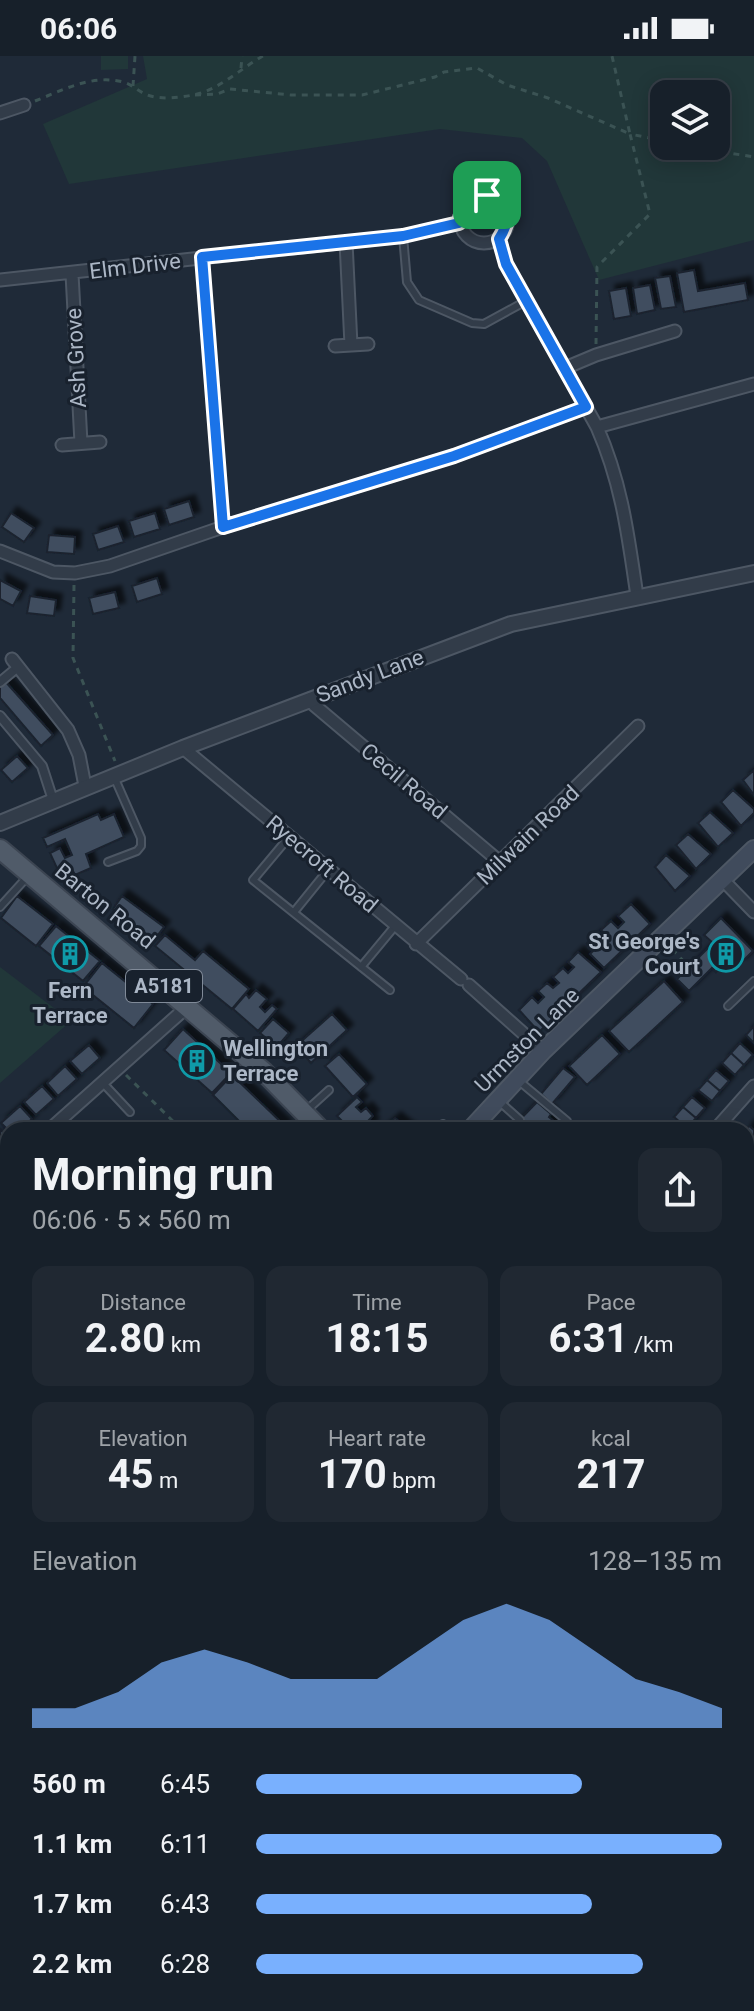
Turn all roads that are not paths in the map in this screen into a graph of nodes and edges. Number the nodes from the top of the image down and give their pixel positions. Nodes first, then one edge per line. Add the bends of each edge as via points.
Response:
1 (24, 105) road end
2 (0, 113) edge
3 (459, 223) junction
4 (403, 236) junction
5 (499, 239) junction
6 (346, 242) junction
7 (202, 257) junction
8 (72, 274) junction
9 (0, 280) edge
10 (526, 301) junction
11 (675, 331) dead end
12 (368, 344) dead end
13 (351, 345) junction
14 (335, 346) dead end
15 (565, 368) junction
16 (754, 384) edge
17 (586, 407) junction
18 (597, 427) junction
19 (100, 442) dead end
20 (81, 443) junction
21 (62, 445) dead end
22 (223, 527) junction
23 (0, 551) edge
24 (754, 573) edge
25 (637, 596) junction
26 (15, 663) joint
27 (0, 682) edge
28 (310, 699) junction
29 (0, 716) edge
30 (638, 726) dead end
31 (183, 748) junction
32 (117, 774) junction
33 (85, 786) junction
34 (53, 800) junction
35 (0, 823) edge
36 (289, 837) junction
37 (0, 849) edge
38 (754, 849) edge
39 (108, 862) dead end
40 (500, 862) junction
41 (328, 870) junction
42 (29, 875) junction
43 (722, 879) junction
44 (0, 907) edge
45 (294, 912) junction
46 (754, 912) edge
47 (395, 926) junction
48 (416, 944) junction
49 (361, 967) junction
50 (754, 981) edge
51 (390, 990) dead end
52 (188, 1006) junction
53 (728, 1006) dead end
54 (543, 1051) junction
55 (516, 1079) junction
56 (101, 1082) junction
57 (754, 1086) edge
58 (329, 1090) dead end
59 (497, 1100) junction
60 (130, 1112) dead end
61 (520, 1120) dead end
62 (567, 1121) dead end
63 (58, 1122) edge
64 (310, 1122) edge
65 (312, 1122) edge
66 (479, 1122) edge
67 (722, 1122) edge

1 - 2 street
3 - 4 street, Elm Drive
3 - 5 street via 474,242
3 - 5 street via 461,210 472,198 487,195 507,211 508,225
4 - 6 street, Elm Drive
4 - 10 lane via 407,282 419,300 484,324
5 - 10 street
6 - 7 street, Elm Drive
6 - 13 street
7 - 8 street, Elm Drive
7 - 22 street
8 - 9 street, Elm Drive
8 - 20 street, Ash Grove
10 - 15 street
11 - 15 street
12 - 13 street
13 - 14 street
15 - 17 street
16 - 18 street
17 - 18 street
17 - 22 street via 454,456
18 - 25 street via 623,502
19 - 20 street
20 - 21 street
22 - 23 street via 75,573 53,572
24 - 25 street, Sandy Lane
25 - 28 street, Sandy Lane via 511,624
26 - 27 street
26 - 33 street via 68,730
28 - 31 street, Sandy Lane
28 - 40 street, Cecil Road
29 - 34 street via 42,766
30 - 40 street, Milwain Road
31 - 32 street, Sandy Lane
31 - 36 street, Ryecroft Road
32 - 33 street, Sandy Lane
32 - 39 lane via 141,846
33 - 34 street, Sandy Lane
34 - 35 street, Sandy Lane
36 - 41 street, Ryecroft Road
36 - 45 lane via 253,880
37 - 42 main road, Barton Road / A5181
38 - 43 main road, Urmston Lane
40 - 48 street, Milwain Road
41 - 45 lane
41 - 47 street, Ryecroft Road
42 - 44 lane
42 - 52 main road, Barton Road / A5181
43 - 46 street
43 - 54 main road, Urmston Lane
45 - 49 lane
47 - 48 street, Ryecroft Road
47 - 49 lane
48 - 54 street, Ryecroft Road
49 - 51 lane
50 - 53 lane
52 - 56 street
52 - 64 main road, Barton Road / A5181 via 282,1079
54 - 55 main road, Urmston Lane
55 - 59 main road, Urmston Lane
55 - 62 lane
56 - 60 lane
56 - 63 street
57 - 67 street
58 - 65 lane
59 - 61 lane
59 - 66 main road, Urmston Lane

